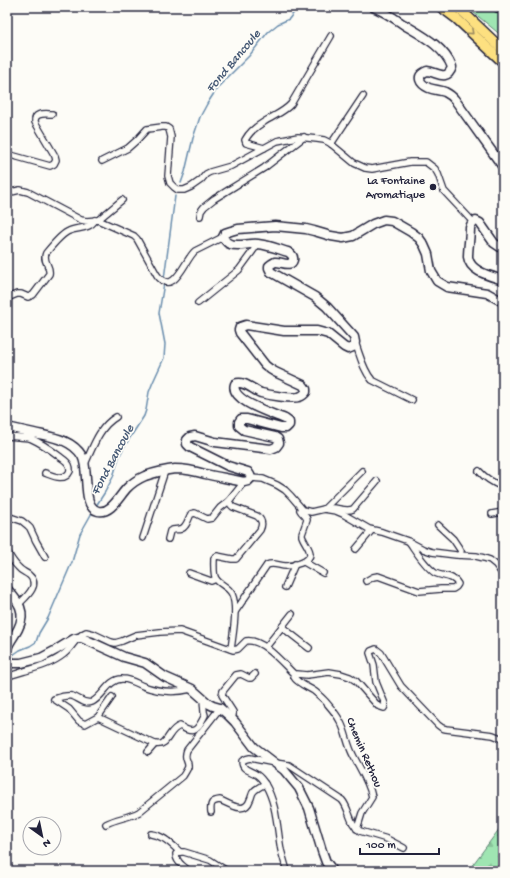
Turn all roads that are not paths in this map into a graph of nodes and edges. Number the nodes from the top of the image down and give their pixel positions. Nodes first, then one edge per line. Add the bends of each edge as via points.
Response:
1 (373, 7) edge
2 (441, 7) edge
3 (456, 7) edge
4 (497, 7) edge
5 (503, 10) edge
6 (331, 36) dead end
7 (503, 50) edge
8 (503, 62) edge
9 (363, 96) dead end
10 (52, 114) dead end
11 (304, 137) junction
12 (331, 144) junction
13 (264, 148) junction
14 (7, 154) edge
15 (102, 161) dead end
16 (503, 167) edge
17 (7, 193) edge
18 (122, 200) dead end
19 (200, 216) dead end
20 (96, 220) junction
21 (473, 222) junction
22 (224, 237) junction
23 (258, 244) junction
24 (503, 249) edge
25 (503, 280) edge
26 (7, 298) edge
27 (503, 302) edge
28 (198, 303) dead end
29 (355, 342) junction
30 (412, 400) dead end
31 (116, 417) dead end
32 (7, 427) edge
33 (30, 435) junction
34 (7, 436) edge
35 (85, 464) junction
36 (165, 471) junction
37 (362, 471) dead end
38 (479, 471) dead end
39 (45, 473) dead end
40 (247, 480) junction
41 (377, 481) dead end
42 (503, 487) edge
43 (229, 501) junction
44 (297, 504) junction
45 (326, 509) junction
46 (503, 512) edge
47 (492, 514) dead end
48 (7, 516) edge
49 (438, 525) dead end
50 (372, 530) junction
51 (143, 538) dead end
52 (168, 539) dead end
53 (408, 541) junction
54 (356, 549) dead end
55 (7, 551) edge
56 (458, 555) junction
57 (46, 556) dead end
58 (304, 562) junction
59 (295, 564) junction
60 (189, 573) dead end
61 (323, 573) dead end
62 (503, 575) edge
63 (216, 579) junction
64 (366, 581) dead end
65 (285, 587) dead end
66 (7, 589) edge
67 (10, 597) edge
68 (19, 604) junction
69 (234, 612) junction
70 (292, 614) dead end
71 (282, 627) junction
72 (78, 638) junction
73 (266, 647) junction
74 (7, 648) edge
75 (309, 648) dead end
76 (231, 649) junction
77 (9, 660) edge
78 (255, 674) dead end
79 (295, 675) junction
80 (7, 676) edge
81 (192, 689) junction
82 (112, 697) dead end
83 (203, 699) junction
84 (220, 708) junction
85 (98, 717) junction
86 (232, 718) junction
87 (503, 739) edge
88 (155, 744) junction
89 (148, 752) dead end
90 (275, 764) junction
91 (264, 784) junction
92 (211, 812) dead end
93 (106, 824) dead end
94 (357, 829) junction
95 (151, 834) dead end
96 (404, 848) dead end
97 (180, 852) junction
98 (189, 871) edge
99 (227, 871) edge
100 (287, 871) edge
101 (333, 871) edge

1 - 16 main road via 427,38 443,53 452,67 448,74 444,76 427,71 421,74 420,80 427,87 444,92 455,100
2 -> 8 highway
3 - 7 highway
4 - 5 main road
6 - 13 street via 291,104 263,122 244,140 246,143
9 - 12 street
10 - 14 street via 40,114 35,122 55,156 54,164 50,166
11 - 12 street via 324,140
11 - 13 street via 287,138
11 - 19 street via 264,168 214,199 204,207
12 - 21 street via 354,163 365,168 426,162 438,174 444,191
13 - 15 street via 231,166 206,174 184,190 178,190 170,183 168,176 171,137 166,127 148,129 128,148
17 - 20 street via 20,190 28,192 82,220
18 - 20 street
20 - 22 street via 134,236 160,278 168,281 180,275 191,254
20 - 26 street via 90,226 65,233 46,253 49,274 33,295 28,297 17,294
21 - 24 main road via 480,223 494,242
21 - 25 main road via 470,228 468,257 472,265 480,272
22 - 23 main road via 230,244
22 - 27 main road via 226,233 238,229 275,226 310,230 343,238 353,236 384,220 392,221 419,238 428,254 431,271 441,284 487,293
23 - 28 street via 238,270
23 - 29 main road via 291,254 291,263 272,263 269,268 271,272 315,297 354,337
29 - 30 street via 365,370 372,380
29 - 40 main road via 353,347 348,349 328,334 317,331 284,331 246,325 240,327 240,334 265,365 303,384 306,389 304,396 297,398 267,394 244,383 235,384 235,390 242,399 289,422 286,428 247,419 239,422 239,426 244,430 278,439 276,447 215,442 195,436 187,440 190,447 228,466 248,472 250,475
31 - 35 street via 104,427
32 - 33 main road
33 - 34 street
33 - 35 main road via 59,438 75,448
33 - 39 street via 70,467 64,477 59,478
35 - 36 main road via 88,500 91,508 101,512 112,506 137,480
36 - 40 main road via 188,470
36 - 51 street
37 - 45 street
38 - 42 street via 484,477
40 - 43 street
40 - 44 street via 263,479 277,485
41 - 45 street via 353,509
43 - 52 street via 212,518 191,514 184,527 170,531
43 - 63 street via 233,507 259,518 262,527 236,559 214,556
44 - 45 street via 308,512
44 - 58 street via 307,520 302,536 310,555
45 - 50 street via 343,514
46 - 47 street
48 - 57 street via 28,526
49 - 56 street via 453,538 461,551
50 - 53 street
50 - 54 street
53 - 56 street via 432,552
53 - 64 street via 430,569 455,579 458,584 456,588 419,590 378,576
55 - 68 street via 15,564 33,581 30,593
56 - 62 street via 490,560
58 - 59 street
58 - 61 street
59 - 65 street
59 - 69 street via 267,565
60 - 63 street via 211,581
63 - 69 street via 230,590
66 - 67 main road
67 - 68 main road
68 - 74 main road via 22,612 19,628
69 - 76 street
70 - 71 street
71 - 73 street
71 - 75 street
72 - 76 street via 86,632 115,642 136,635 180,631
72 - 77 main road via 41,658 21,663
72 - 80 street via 65,654 53,662
72 - 81 main road via 145,663 168,679
73 - 76 street via 249,640 238,649
73 - 79 street, Chemin Rethou
78 - 86 street via 251,678 236,675 223,691 222,695 233,712
79 - 87 street via 329,672 341,674 356,681 378,706 384,708 386,704 376,682 370,653 376,649 401,686 438,725 446,729 493,735
79 - 94 street, Chemin Rethou via 297,681 316,692 339,718 352,754 371,791 372,797 362,813
81 - 83 main road
81 - 85 street via 171,692 153,689 124,678 110,685 91,702 73,696 54,699 85,724
82 - 85 street
83 - 84 main road
83 - 88 street via 205,715 198,728 187,731 178,726 165,742
84 - 86 main road
84 - 93 street via 187,750 185,756 188,769 182,776 135,814
85 - 88 street
86 - 90 main road via 254,747
88 - 89 street
90 - 91 street via 250,758 242,761 243,767 261,778
90 - 94 street via 289,765 342,800
90 - 101 main road via 284,770 299,788 309,808 326,862
91 - 92 street via 254,791 244,807 220,800 212,803
91 - 100 street via 276,817
94 - 96 street
95 - 97 street via 163,837
97 - 98 street via 176,854 177,859
97 - 99 street via 210,860

